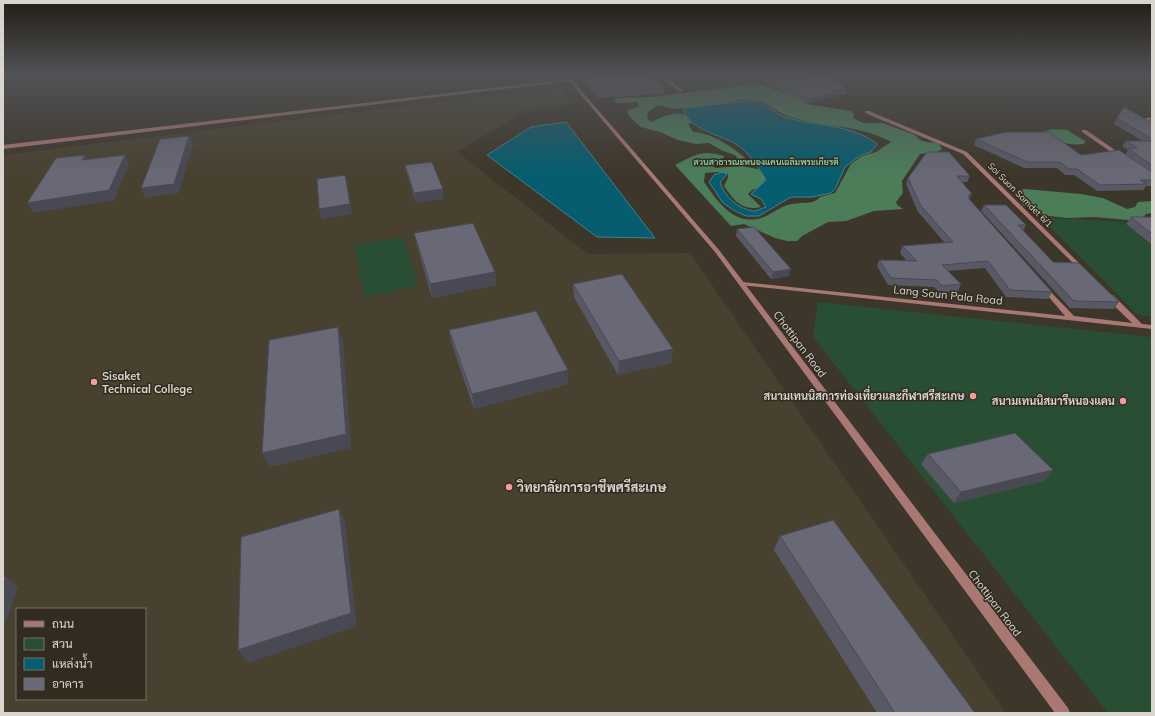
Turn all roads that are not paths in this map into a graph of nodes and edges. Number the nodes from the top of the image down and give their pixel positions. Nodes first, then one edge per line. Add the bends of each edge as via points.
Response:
1 (323, 107) edge
2 (594, 107) edge
3 (867, 112) dead end
4 (1152, 118) edge
5 (1152, 123) edge
6 (1084, 131) dead end
7 (3, 147) edge
8 (1127, 161) edge
9 (1088, 276) edge
10 (742, 284) junction
11 (1040, 284) edge
12 (1105, 292) edge
13 (1071, 318) junction
14 (1139, 326) junction
15 (1152, 327) edge
16 (1063, 713) edge

1 - 7 street
2 - 10 street, Chottipan Road via 717,251
3 - 9 street, Soi Suan Somdet 6/1 via 965,153
4 - 5 street via 1144,119
6 - 8 street
10 - 13 street, Lang Soun Pala Road
10 - 16 street, Chottipan Road
11 - 13 street
12 - 14 street
13 - 14 street, Lang Soun Pala Road
14 - 15 street, Lang Soun Pala Road

